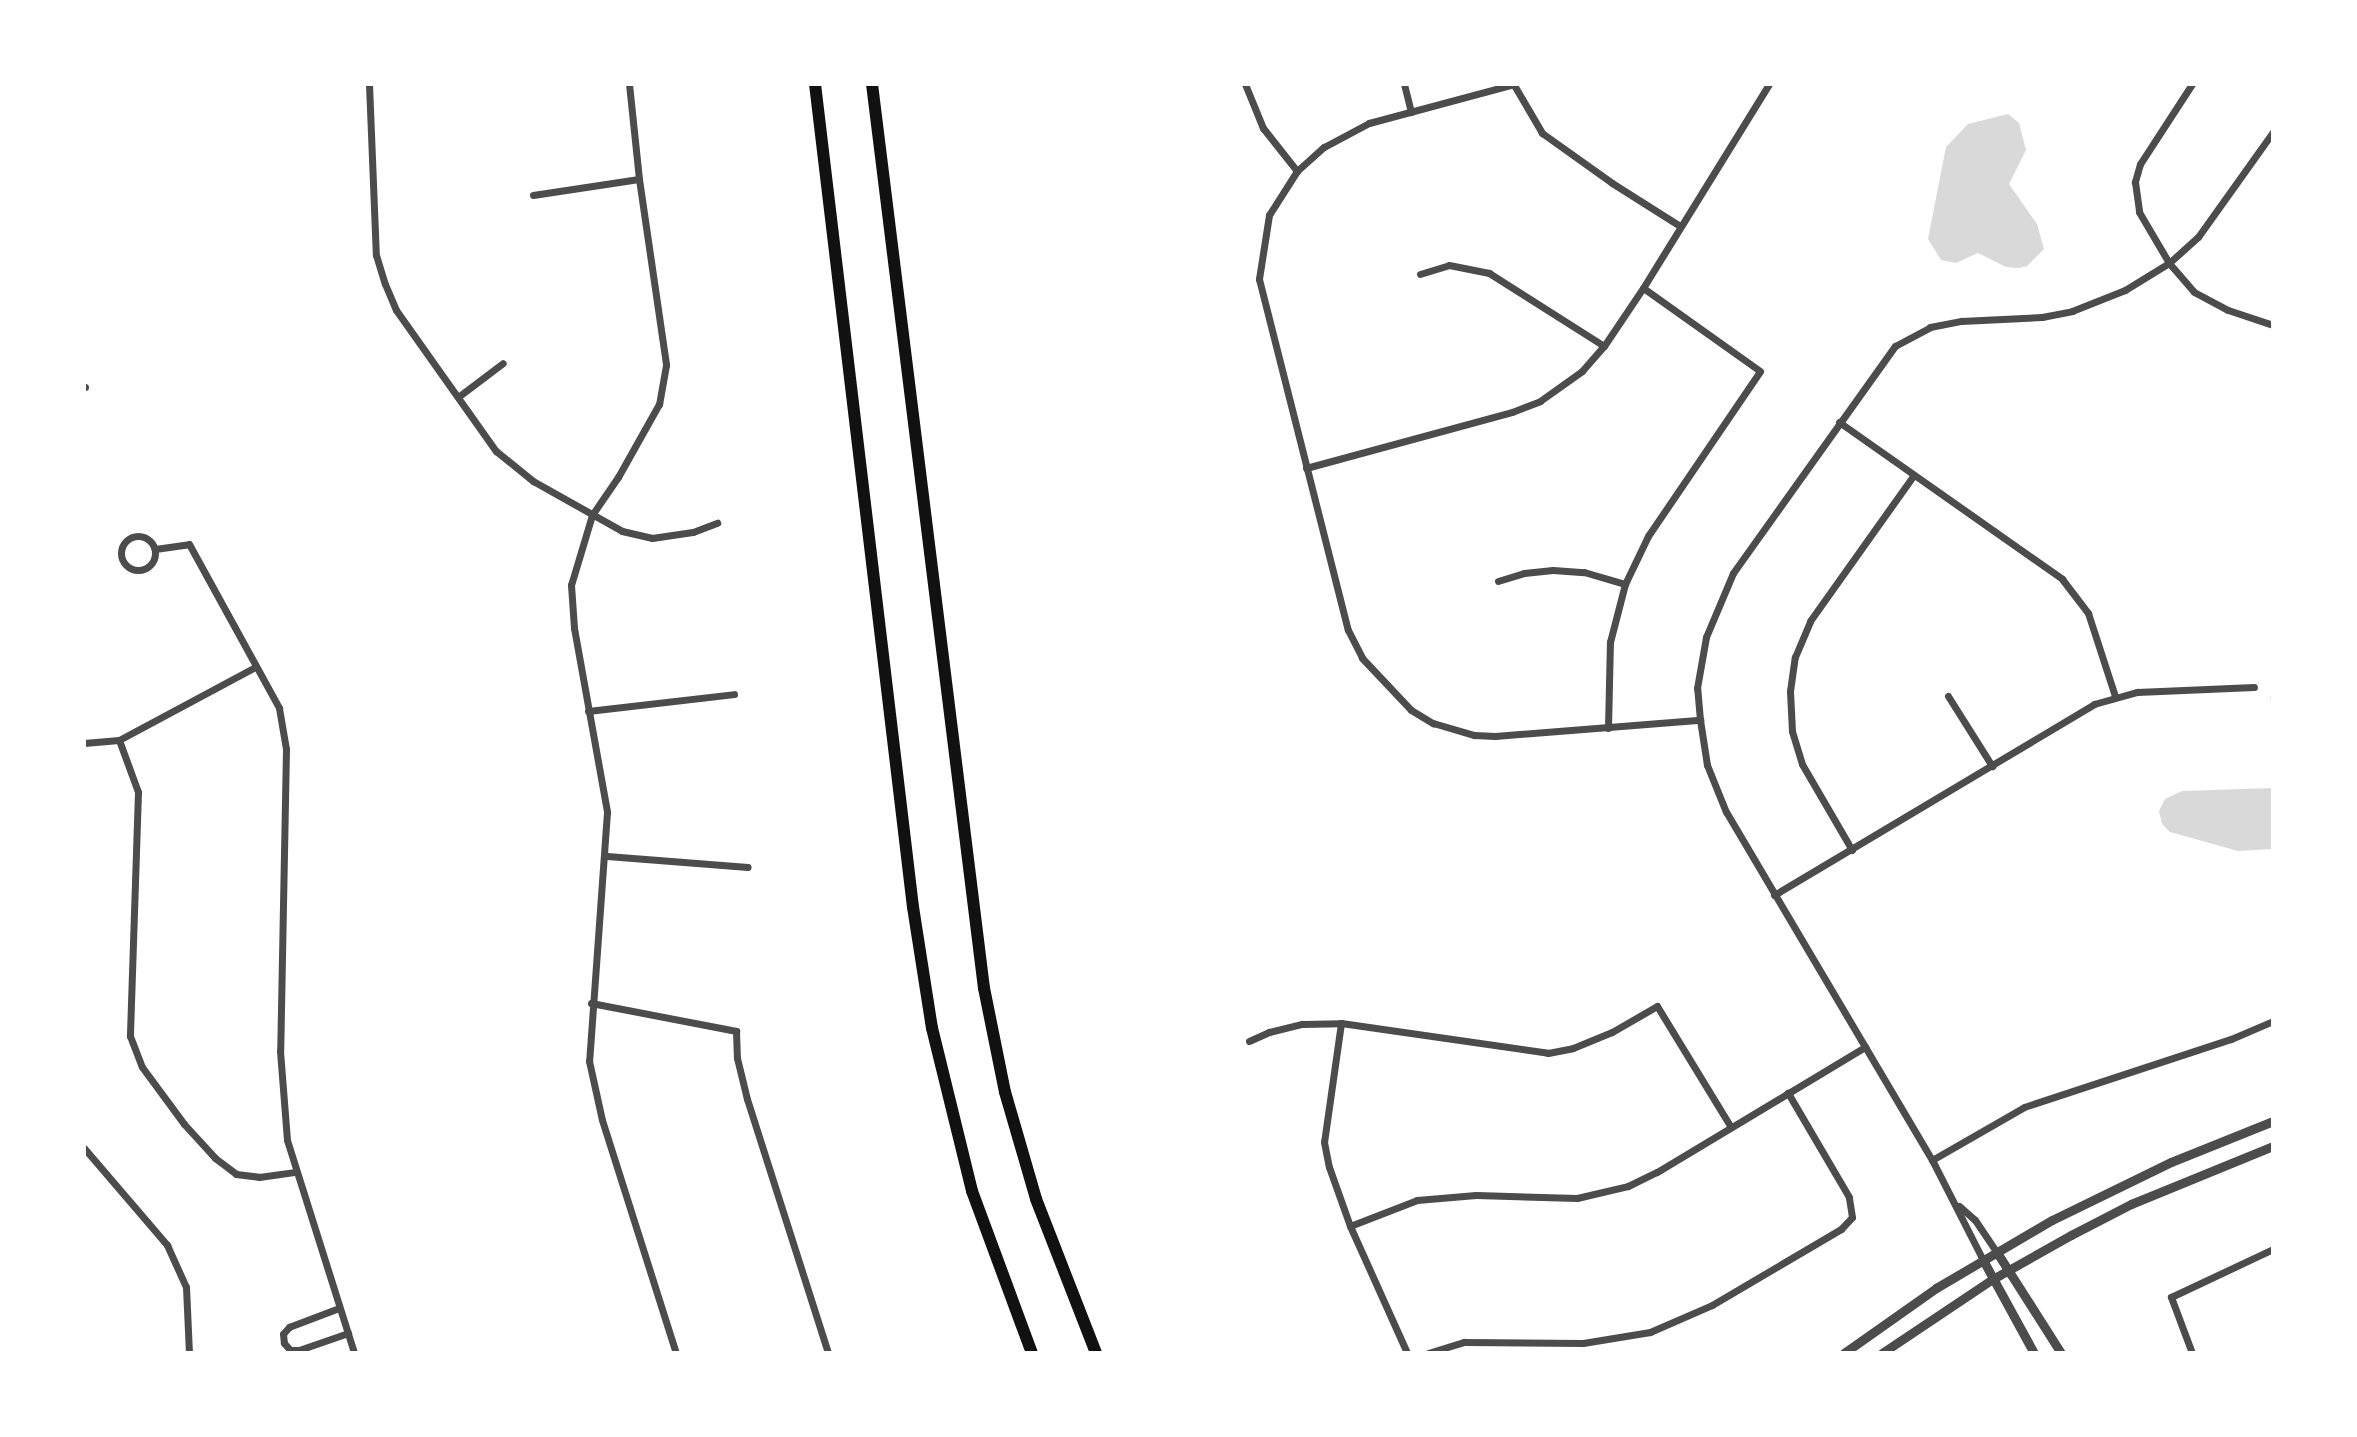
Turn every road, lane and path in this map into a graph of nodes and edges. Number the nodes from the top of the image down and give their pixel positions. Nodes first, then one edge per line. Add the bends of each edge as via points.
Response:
1 (369, 84) edge
2 (629, 84) edge
3 (815, 84) edge
4 (872, 84) edge
5 (1245, 84) edge
6 (1404, 84) edge
7 (1514, 84) edge
8 (1769, 84) edge
9 (2192, 84) edge
10 (1411, 112) junction
11 (2273, 132) edge
12 (1297, 171) junction
13 (639, 179) junction
14 (533, 195) dead end
15 (1680, 226) junction
16 (2169, 263) junction
17 (1420, 274) dead end
18 (1643, 288) junction
19 (2273, 325) edge
20 (1604, 346) junction
21 (503, 363) dead end
22 (458, 397) junction
23 (1839, 422) junction
24 (1306, 468) junction
25 (1913, 476) junction
26 (592, 515) junction
27 (717, 523) dead end
28 (155, 549) junction
29 (1498, 581) dead end
30 (1625, 584) junction
31 (255, 667) junction
32 (2254, 687) dead end
33 (734, 694) dead end
34 (1948, 696) dead end
35 (2115, 696) junction
36 (588, 711) junction
37 (1700, 720) junction
38 (1608, 728) junction
39 (119, 740) junction
40 (84, 743) edge
41 (1992, 766) junction
42 (1852, 850) junction
43 (607, 856) junction
44 (748, 867) dead end
45 (1774, 895) junction
46 (591, 1003) junction
47 (2273, 1021) edge
48 (1341, 1023) junction
49 (1249, 1041) dead end
50 (1865, 1047) junction
51 (1788, 1093) junction
52 (2273, 1121) edge
53 (1731, 1127) junction
54 (2273, 1146) edge
55 (84, 1148) edge
56 (1932, 1160) junction
57 (296, 1172) junction
58 (1958, 1204) junction
59 (1350, 1226) junction
60 (2273, 1249) edge
61 (1996, 1251) junction
62 (1983, 1260) junction
63 (2009, 1269) junction
64 (1991, 1280) junction
65 (339, 1308) junction
66 (348, 1333) junction
67 (1583, 1343) junction
68 (189, 1353) edge
69 (354, 1353) edge
70 (676, 1353) edge
71 (828, 1353) edge
72 (1032, 1353) edge
73 (1096, 1353) edge
74 (1407, 1353) edge
75 (1428, 1353) edge
76 (1584, 1353) edge
77 (1844, 1353) edge
78 (1882, 1353) edge
79 (2034, 1353) edge
80 (2061, 1353) edge
81 (2192, 1353) edge

1 - 22 street via 376,255 396,310
2 - 13 street
3 - 72 highway via 930,1014 972,1191
4 - 73 highway via 984,988 1005,1092 1036,1199
5 - 12 street via 1263,128
6 - 10 street
7 - 10 street
7 - 15 street via 1542,133
8 - 15 street
9 - 16 street via 2148,147 2135,182 2139,212
10 - 12 street via 1347,133
11 - 16 street via 2198,237
12 - 24 street via 1269,215 1259,279
13 - 14 street
13 - 26 street via 666,365 659,404
15 - 18 street
16 - 19 street via 2208,302
16 - 23 street via 2125,290 2072,311 1961,321 1921,331 1895,346
17 - 20 street via 1449,265 1489,273
18 - 20 street
18 - 30 street via 1760,371 1648,536
20 - 24 street via 1561,387 1526,407
21 - 22 street
22 - 26 street via 496,451 533,481
23 - 25 street
23 - 37 street via 1733,573 1716,606 1700,662
24 - 38 street via 1348,630 1378,679 1411,710 1474,735
25 - 35 street via 2062,579 2088,613
25 - 42 street via 1810,621 1795,657 1792,731 1802,764
26 - 27 street via 622,531 652,538
26 - 36 street via 571,585
28 - 28 street via 147,538 135,536 125,542 122,558 133,569 145,568 153,562
28 - 31 street via 189,544
29 - 30 street via 1553,570
30 - 38 street via 1610,642
31 - 39 street
31 - 57 street via 279,708 286,749 280,1051 287,1140
32 - 35 street
33 - 36 street
34 - 41 street
35 - 41 street
36 - 43 street via 607,812
37 - 38 street
37 - 45 street via 1707,765 1726,812
39 - 40 street
39 - 57 street via 138,792 130,1036 142,1067 184,1124 236,1174
41 - 42 street
42 - 45 street
43 - 44 street
43 - 46 street
45 - 50 street
46 - 70 street via 589,1061 602,1120
46 - 71 street via 736,1031 751,1113
47 - 56 street via 2024,1107
48 - 49 street via 1302,1024
48 - 53 street via 1548,1053 1612,1032 1657,1006
48 - 59 street via 1324,1142
50 - 51 street
50 - 56 street
51 - 53 street
51 - 67 street via 1849,1197 1852,1217 1841,1229 1681,1320 1650,1332
52 - 61 street via 2108,1191
53 - 59 street via 1657,1172 1600,1194 1446,1196 1390,1208
54 - 63 street via 2131,1204
55 - 68 street via 167,1245 186,1287
56 - 58 street
57 - 65 street
58 - 61 street
58 - 62 street
59 - 74 street
60 - 81 street via 2171,1297
61 - 62 street
61 - 63 street
62 - 64 street
62 - 77 street
63 - 64 street
63 - 80 street
64 - 78 street
64 - 79 street
65 - 66 street
65 - 66 street via 289,1327 284,1343 299,1350
66 - 69 street
67 - 75 street via 1464,1342
67 - 76 street

